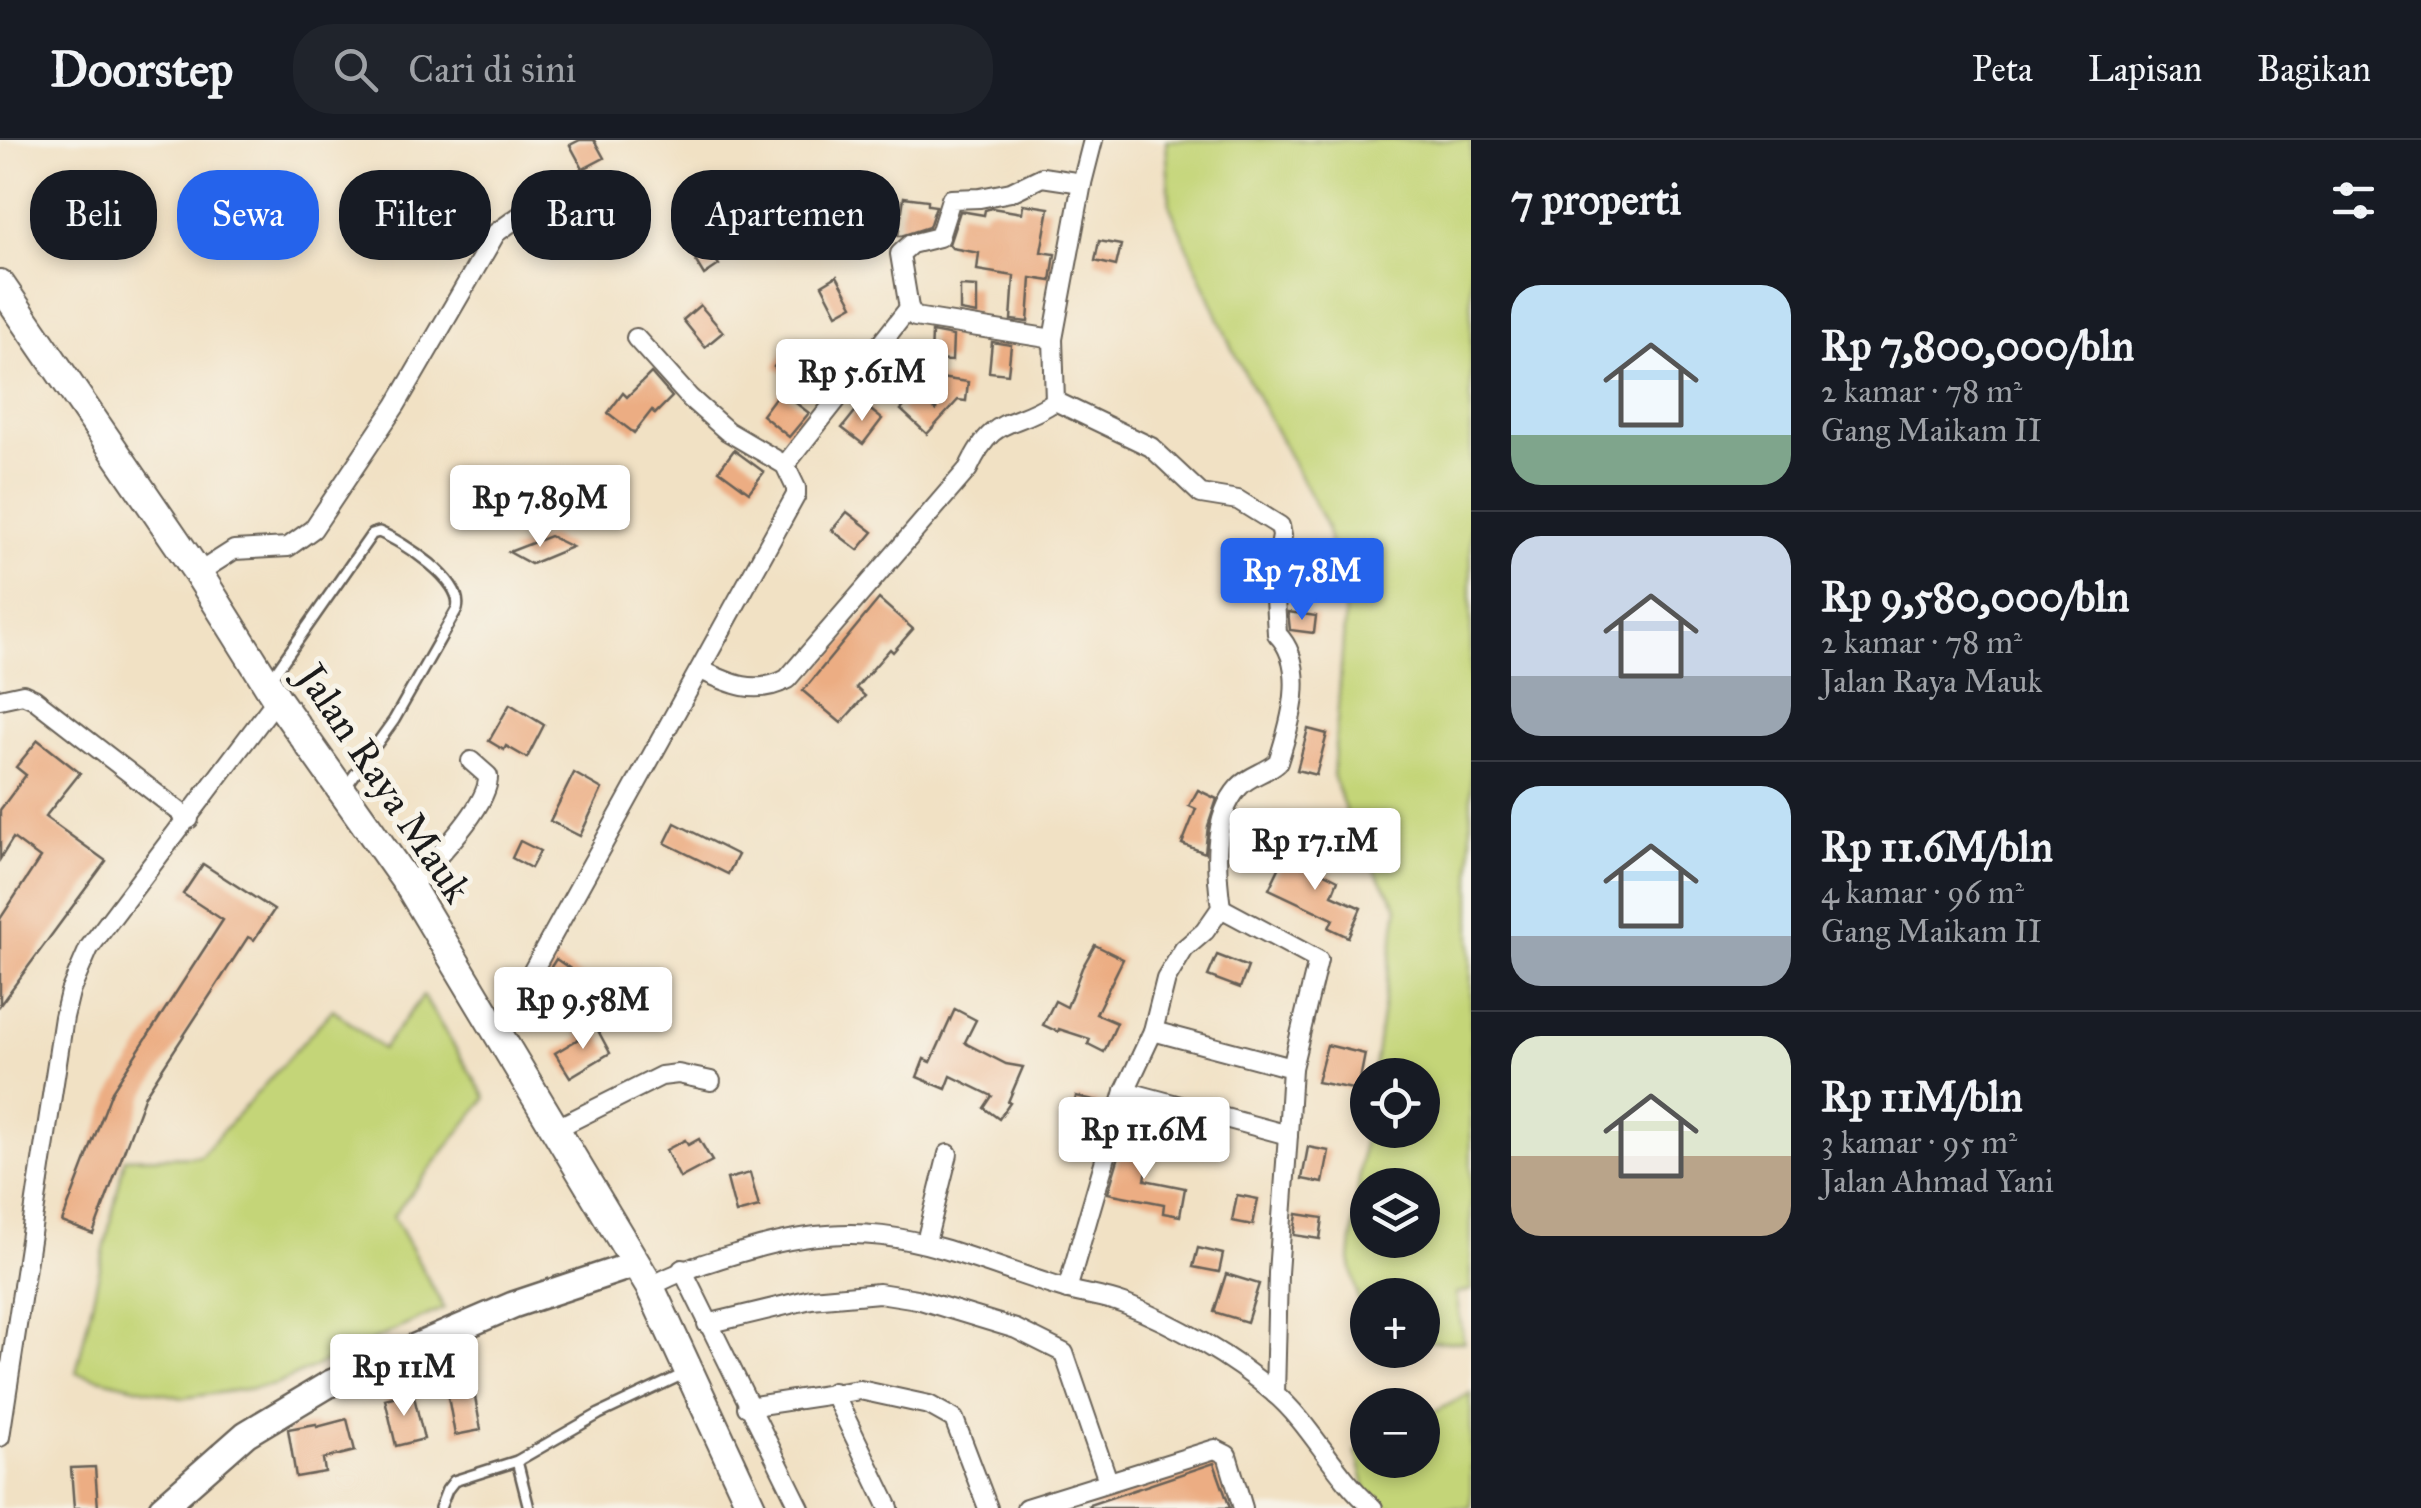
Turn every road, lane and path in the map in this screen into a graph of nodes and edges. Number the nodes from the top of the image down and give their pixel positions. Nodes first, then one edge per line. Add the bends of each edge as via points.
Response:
1 (1094, 140) edge
2 (1082, 183) junction
3 (511, 222) edge
4 (0, 284) edge
5 (910, 308) junction
6 (636, 338) dead end
7 (1053, 339) junction
8 (1055, 401) junction
9 (785, 465) junction
10 (198, 573) junction
11 (701, 670) junction
12 (272, 691) junction
13 (0, 700) edge
14 (471, 761) dead end
15 (344, 791) junction
16 (189, 819) junction
17 (410, 888) junction
18 (1220, 908) junction
19 (499, 1032) junction
20 (1153, 1032) junction
21 (1292, 1068) junction
22 (711, 1081) dead end
23 (1125, 1091) junction
24 (553, 1130) junction
25 (1288, 1135) junction
26 (948, 1154) dead end
27 (926, 1242) junction
28 (682, 1269) junction
29 (643, 1276) junction
30 (1067, 1290) junction
31 (707, 1324) junction
32 (688, 1372) junction
33 (833, 1392) junction
34 (1276, 1394) junction
35 (748, 1406) junction
36 (0, 1437) edge
37 (517, 1461) junction
38 (1108, 1481) junction
39 (162, 1508) edge
40 (440, 1508) edge
41 (529, 1508) edge
42 (752, 1508) edge
43 (800, 1508) edge
44 (889, 1508) edge
45 (988, 1508) edge
46 (1026, 1508) edge
47 (1243, 1508) edge
48 (1373, 1508) edge

1 - 2 street
2 - 5 street via 1042,177 1011,192 950,200 939,237 900,254
2 - 7 street
3 - 10 street via 496,233 314,529 288,547 234,550
4 - 10 main road, Jalan Raya Mauk
5 - 7 street via 920,320
5 - 9 street
6 - 9 street via 690,398
7 - 8 street
8 - 11 street via 991,430 968,469 788,678 746,688
8 - 18 street via 1150,447 1202,494 1238,500 1282,530 1274,588 1277,634 1293,672 1292,710 1278,762 1241,785 1227,807 1216,863
9 - 11 street via 796,495
10 - 12 main road, Jalan Raya Mauk
11 - 19 street
12 - 15 main road, Jalan Raya Mauk
12 - 15 lane via 374,533 407,546 454,587 459,601 452,618
12 - 16 street
13 - 16 street via 23,694 34,699
14 - 17 street via 488,776 486,792
15 - 17 main road, Jalan Raya Mauk
16 - 36 street via 89,948 70,992
17 - 19 main road, Jalan Raya Mauk
18 - 20 street via 1166,979
18 - 21 street via 1318,960
19 - 24 main road, Jalan Raya Mauk
20 - 21 street
20 - 23 street
21 - 25 street
22 - 24 street via 661,1076
23 - 25 street
23 - 30 street
24 - 29 main road, Jalan Raya Mauk
25 - 34 street
26 - 27 street
27 - 28 street via 812,1234
27 - 30 street
28 - 29 street
28 - 31 street
29 - 32 main road, Jalan Raya Mauk
29 - 39 street via 513,1304 331,1383 246,1434
30 - 34 street via 1121,1303 1193,1337
31 - 35 street
31 - 38 street via 811,1299 880,1293 1016,1329 1064,1353
32 - 37 lane
32 - 42 main road, Jalan Raya Mauk
33 - 35 street
33 - 44 street
33 - 45 street via 887,1394 954,1419
34 - 48 street
35 - 43 street
37 - 40 lane via 454,1481
37 - 41 lane
38 - 46 street
38 - 47 street via 1222,1450

